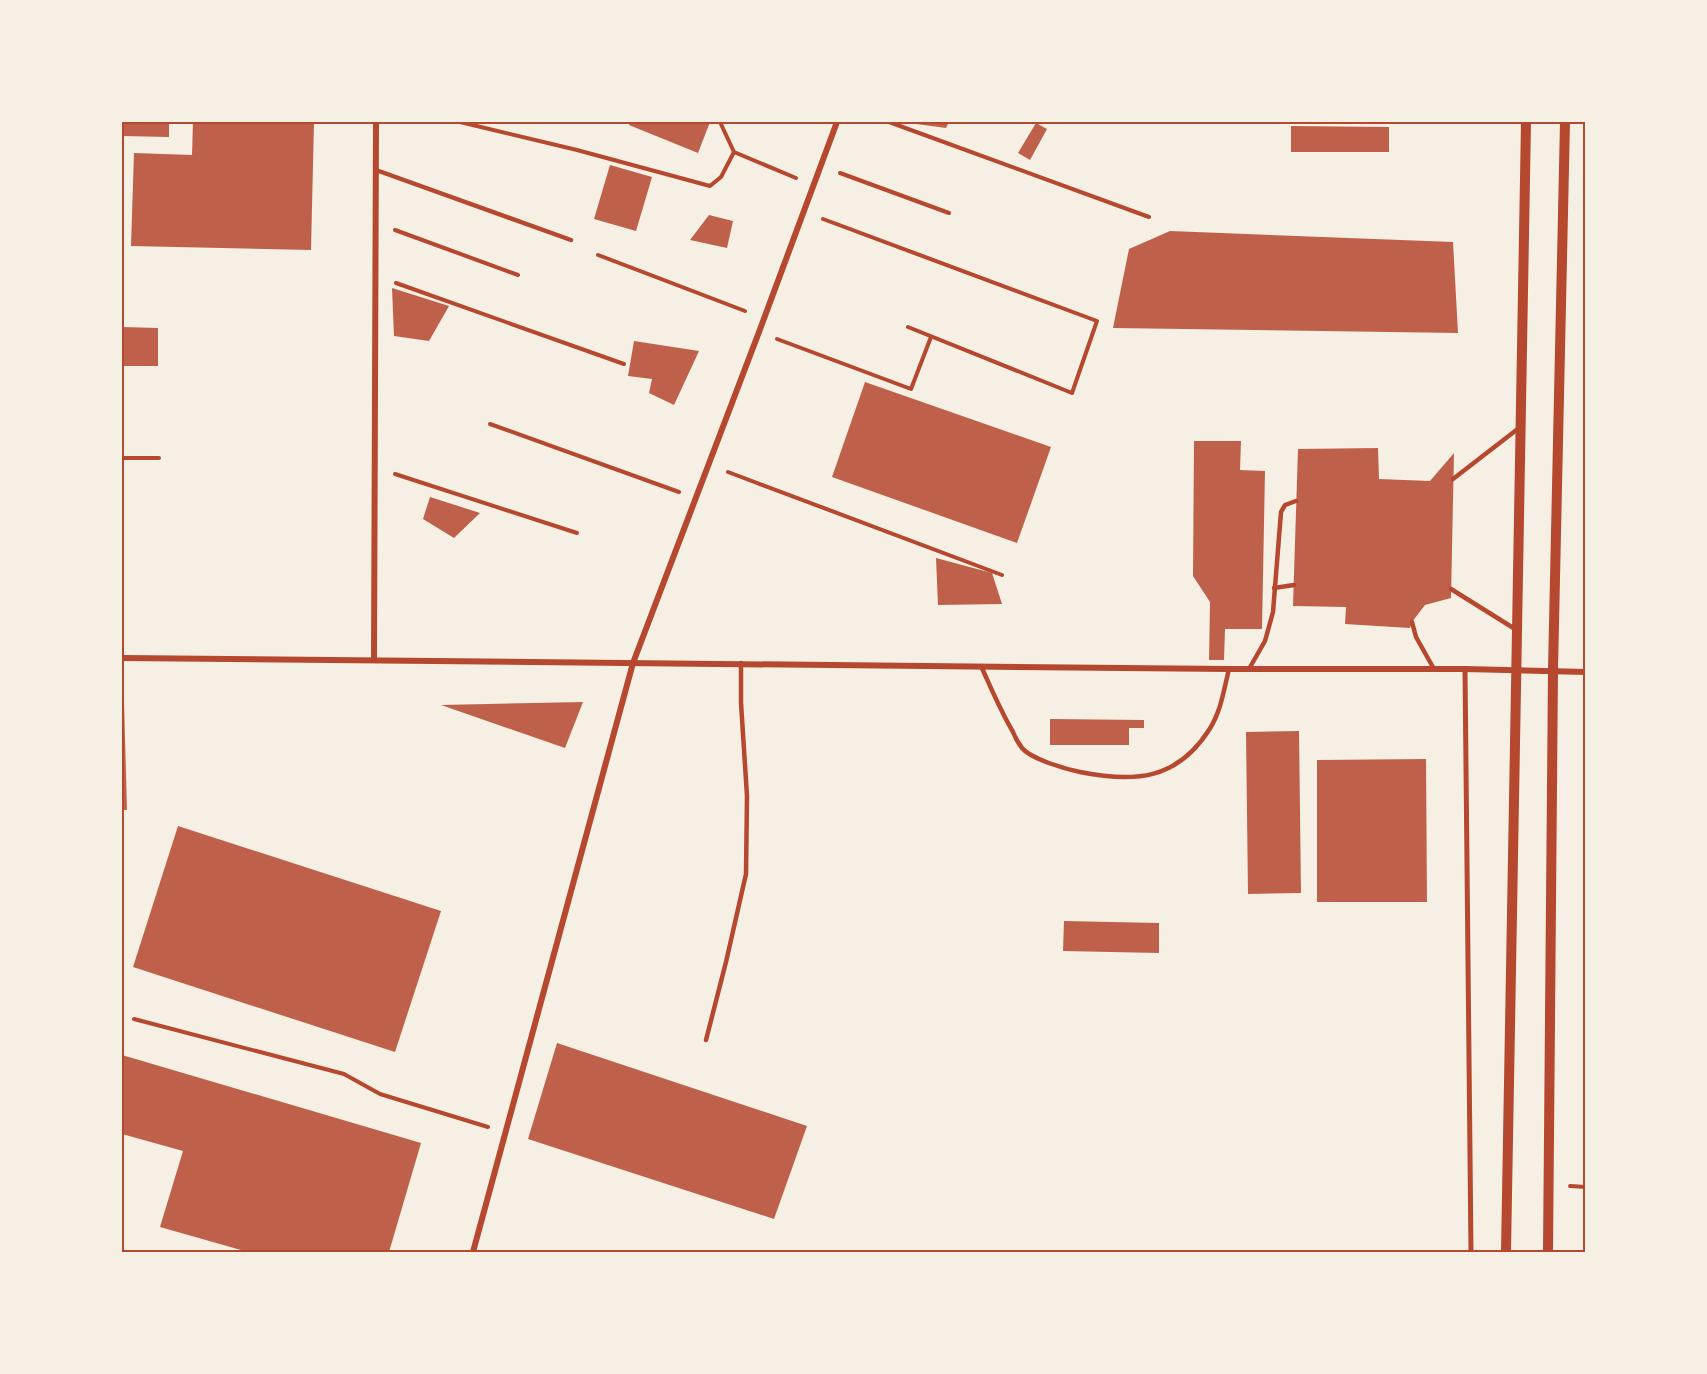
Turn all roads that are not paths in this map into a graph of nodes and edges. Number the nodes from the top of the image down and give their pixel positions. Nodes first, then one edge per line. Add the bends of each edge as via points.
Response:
1 (376, 122) edge
2 (837, 122) edge
3 (1526, 122) edge
4 (1565, 122) edge
5 (376, 170) junction
6 (571, 240) dead end
7 (1520, 428) junction
8 (1453, 479) dead end
9 (1296, 501) dead end
10 (1294, 585) dead end
11 (1274, 588) junction
12 (1451, 589) dead end
13 (1412, 622) dead end
14 (1516, 630) junction
15 (122, 658) edge
16 (374, 660) junction
17 (633, 663) junction
18 (741, 663) junction
19 (981, 666) junction
20 (1229, 669) junction
21 (1249, 669) junction
22 (1434, 669) junction
23 (1465, 669) junction
24 (1516, 670) junction
25 (1553, 670) junction
26 (1586, 672) edge
27 (706, 1040) dead end
28 (473, 1252) edge
29 (1471, 1252) edge
30 (1506, 1252) edge
31 (1548, 1252) edge

1 - 5 street
2 - 17 street
3 - 7 street
4 - 25 street
5 - 6 lane
5 - 16 street
7 - 8 lane
7 - 14 street
9 - 11 lane via 1285,505 1281,512
10 - 11 lane
11 - 21 lane via 1270,628
12 - 14 lane
13 - 22 lane
14 - 24 street
15 - 16 street
16 - 17 street
17 - 18 street
17 - 28 street
18 - 19 street
18 - 27 lane via 747,874
19 - 20 street
19 - 20 lane via 1022,749 1049,764 1117,778 1157,773 1189,754 1210,729
20 - 21 street
21 - 22 street
22 - 23 street
23 - 24 street
23 - 29 street
24 - 25 street
24 - 30 street
25 - 26 street
25 - 31 street

